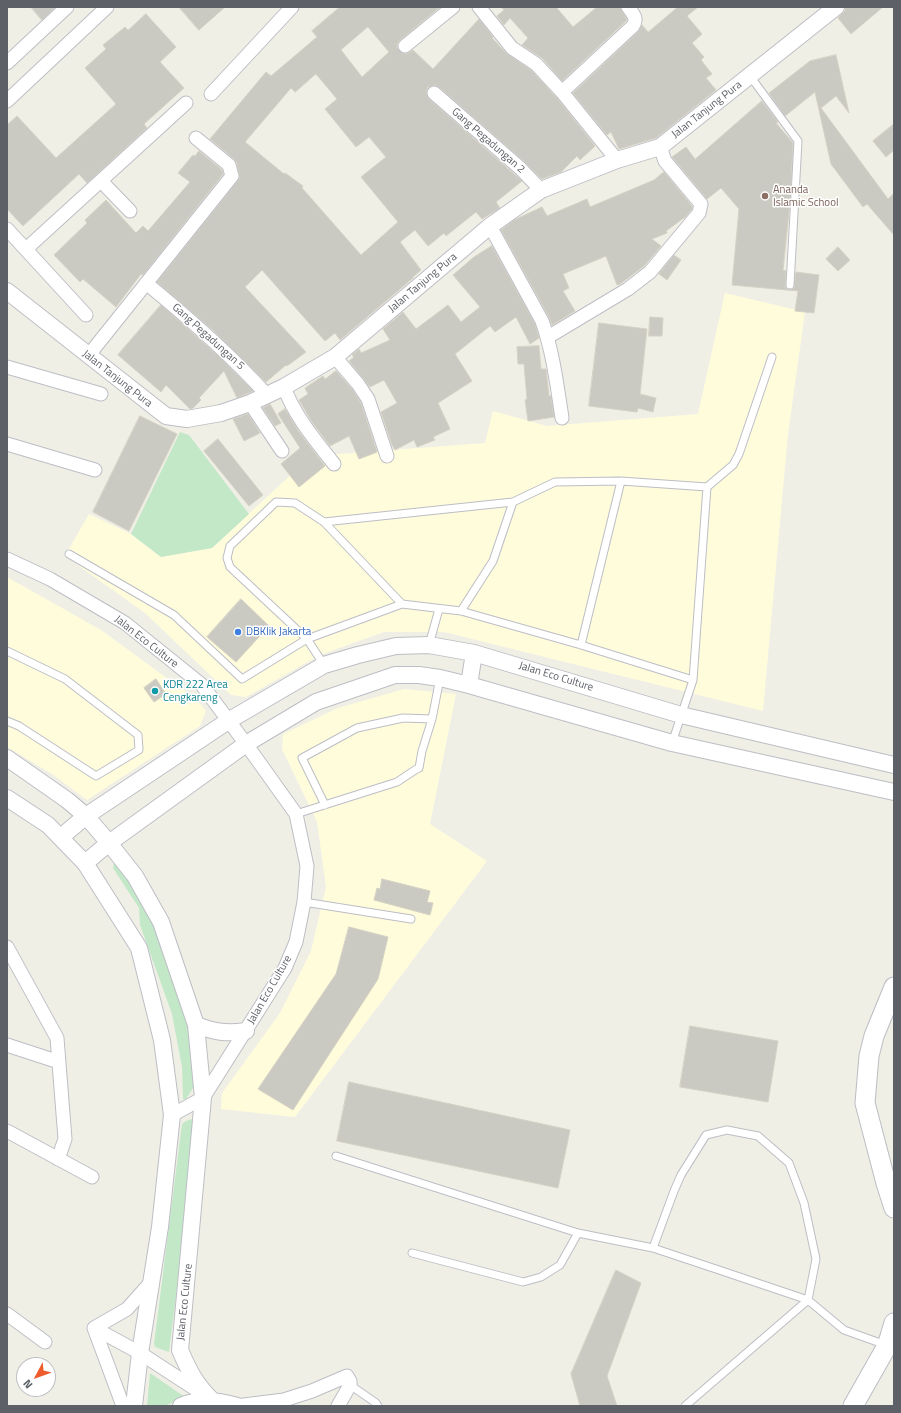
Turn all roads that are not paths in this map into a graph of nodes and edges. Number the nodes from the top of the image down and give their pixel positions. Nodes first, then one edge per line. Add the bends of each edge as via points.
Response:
1 (67, 7) edge
2 (107, 7) edge
3 (292, 7) edge
4 (453, 7) edge
5 (479, 7) edge
6 (628, 7) edge
7 (836, 7) edge
8 (405, 46) dead end
9 (7, 63) edge
10 (750, 76) junction
11 (562, 92) junction
12 (434, 93) dead end
13 (211, 94) dead end
14 (7, 101) edge
15 (186, 103) dead end
16 (196, 138) dead end
17 (660, 147) junction
18 (617, 160) junction
19 (101, 181) junction
20 (542, 190) junction
21 (130, 211) dead end
22 (490, 226) junction
23 (7, 229) edge
24 (26, 249) junction
25 (146, 283) junction
26 (790, 285) dead end
27 (7, 290) edge
28 (86, 315) dead end
29 (548, 337) junction
30 (88, 356) junction
31 (335, 356) junction
32 (772, 357) dead end
33 (7, 367) edge
34 (284, 387) junction
35 (102, 394) dead end
36 (267, 395) junction
37 (250, 403) junction
38 (562, 418) dead end
39 (7, 444) edge
40 (282, 451) dead end
41 (387, 456) dead end
42 (334, 464) dead end
43 (95, 470) dead end
44 (621, 481) junction
45 (708, 487) junction
46 (513, 502) junction
47 (324, 522) junction
48 (69, 554) dead end
49 (7, 559) edge
50 (402, 604) junction
51 (439, 609) junction
52 (461, 612) junction
53 (307, 639) junction
54 (429, 645) junction
55 (581, 645) junction
56 (7, 652) edge
57 (474, 653) junction
58 (324, 665) junction
59 (440, 678) junction
60 (693, 680) junction
61 (469, 685) junction
62 (681, 715) junction
63 (432, 719) junction
64 (7, 721) edge
65 (228, 721) junction
66 (672, 743) junction
67 (246, 744) junction
68 (7, 758) edge
69 (894, 765) edge
70 (894, 792) edge
71 (7, 798) edge
72 (325, 805) junction
73 (296, 814) junction
74 (86, 816) junction
75 (61, 837) junction
76 (109, 843) junction
77 (85, 863) junction
78 (304, 902) junction
79 (411, 919) dead end
80 (7, 947) edge
81 (7, 967) edge
82 (20, 971) junction
83 (894, 987) edge
84 (196, 1025) junction
85 (246, 1032) junction
86 (7, 1045) edge
87 (59, 1062) junction
88 (203, 1098) junction
89 (172, 1115) junction
90 (7, 1131) edge
91 (336, 1156) dead end
92 (58, 1159) junction
93 (92, 1177) dead end
94 (890, 1182) edge
95 (894, 1208) edge
96 (578, 1233) junction
97 (653, 1248) junction
98 (412, 1253) dead end
99 (153, 1281) junction
100 (808, 1300) junction
101 (7, 1314) edge
102 (894, 1323) edge
103 (94, 1328) junction
104 (45, 1342) dead end
105 (887, 1346) junction
106 (140, 1353) junction
107 (350, 1385) junction
108 (213, 1401) junction
109 (123, 1406) edge
110 (134, 1406) edge
111 (181, 1406) edge
112 (237, 1406) edge
113 (338, 1406) edge
114 (378, 1406) edge
115 (685, 1406) edge
116 (853, 1406) edge

1 - 9 street
2 - 14 street
3 - 13 street
4 - 8 street
5 - 11 street via 512,48 536,64
6 - 11 street via 635,16 633,26
7 - 10 street, Jalan Tanjung Pura
10 - 17 street, Jalan Tanjung Pura
10 - 26 lane via 798,141
11 - 18 street
12 - 20 street, Gang Pegadungan 2
15 - 19 street
16 - 25 street via 229,165 232,176
17 - 18 street, Jalan Tanjung Pura
17 - 29 street via 665,161 701,204 699,213 650,272 628,289
18 - 20 street, Jalan Tanjung Pura
19 - 21 street
19 - 24 street
20 - 22 street, Jalan Tanjung Pura
22 - 29 street via 542,321
22 - 31 street, Jalan Tanjung Pura
23 - 24 street
24 - 28 street
25 - 30 street
25 - 36 street, Gang Pegadungan 5 via 229,354
27 - 30 street, Jalan Tanjung Pura
29 - 38 street
30 - 37 street, Jalan Tanjung Pura via 166,416 194,418 221,413
31 - 34 street, Jalan Tanjung Pura
31 - 41 street via 368,399
32 - 45 lane via 739,454 733,465
33 - 35 street
34 - 36 street, Jalan Tanjung Pura
34 - 42 street via 292,405
36 - 37 street, Jalan Tanjung Pura
37 - 40 street
39 - 43 street
44 - 45 lane
44 - 46 lane via 555,482
44 - 55 lane
45 - 60 lane
46 - 47 lane
46 - 52 lane via 493,561
47 - 50 lane
47 - 53 lane via 295,503 276,502 230,546 227,558 230,567
48 - 53 lane via 174,615 242,679
49 - 65 street, Jalan Eco Culture via 50,579 125,623 202,686
50 - 51 lane
50 - 53 lane
51 - 52 lane
51 - 54 lane
52 - 55 lane
53 - 58 lane
54 - 57 street, Jalan Eco Culture
54 - 58 street, Jalan Eco Culture via 396,646
55 - 60 lane
56 - 64 lane via 65,679 138,735 139,750 96,776
57 - 61 street
57 - 62 street, Jalan Eco Culture
58 - 65 street, Jalan Eco Culture
59 - 61 street
59 - 63 lane
59 - 67 street via 395,675 316,702
60 - 62 lane
61 - 66 street
62 - 66 lane
62 - 69 street, Jalan Eco Culture
63 - 72 lane via 422,751 420,768 397,782
63 - 72 lane via 404,718 357,728 302,758
65 - 67 street, Jalan Eco Culture
65 - 74 street, Jalan Eco Culture
66 - 70 street
67 - 73 street, Jalan Eco Culture
67 - 76 street
68 - 74 street, Jalan Eco Culture
71 - 75 street via 48,825
72 - 73 lane
73 - 78 street, Jalan Eco Culture via 307,866
74 - 75 street, Jalan Eco Culture
74 - 76 street, Jalan Eco Culture
75 - 77 street
76 - 77 street
76 - 84 street, Jalan Eco Culture via 135,876 161,922
77 - 89 street via 139,948 162,1040
78 - 79 lane
78 - 85 street, Jalan Eco Culture via 296,942 285,968
80 - 82 street
81 - 82 street
82 - 87 street via 57,1038
83 - 94 main road via 874,1036 869,1056 865,1103
84 - 85 street via 230,1033
84 - 88 street, Jalan Eco Culture
85 - 88 street, Jalan Eco Culture
86 - 87 street
87 - 92 street via 64,1139
88 - 89 street, Jalan Eco Culture
88 - 108 street, Jalan Eco Culture via 180,1350 188,1370
89 - 99 street
90 - 92 street
91 - 96 lane
92 - 93 street
94 - 95 main road
96 - 97 lane
96 - 98 lane via 560,1265 541,1277 523,1282
97 - 100 lane
97 - 100 lane via 681,1175 706,1135 727,1130 758,1136 789,1163 804,1203 816,1259
99 - 103 street via 127,1309
99 - 106 street
100 - 105 lane via 844,1330
100 - 115 lane
101 - 104 street
102 - 105 main road
103 - 106 street
103 - 109 street
105 - 116 main road
106 - 108 street
106 - 110 street
107 - 112 street via 345,1376 284,1400
107 - 113 street
107 - 114 lane
108 - 111 street
108 - 112 street

